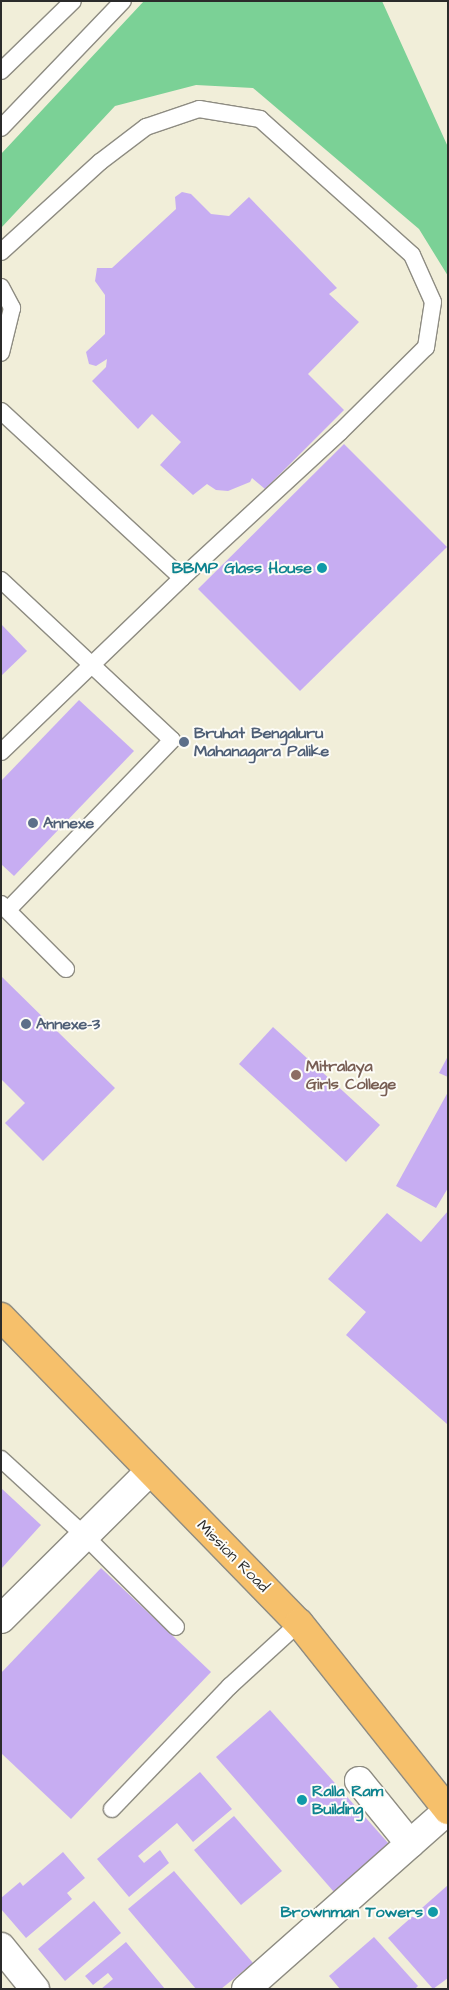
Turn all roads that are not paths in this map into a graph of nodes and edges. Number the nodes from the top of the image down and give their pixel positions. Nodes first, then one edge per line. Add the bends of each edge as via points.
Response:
1 (73, 1) edge
2 (122, 1) edge
3 (1, 71) edge
4 (1, 128) edge
5 (1, 252) edge
6 (1, 287) edge
7 (1, 353) edge
8 (1, 411) edge
9 (182, 578) junction
10 (1, 580) edge
11 (90, 663) junction
12 (1, 752) edge
13 (4, 907) edge
14 (66, 969) dead end
15 (1, 1317) edge
16 (1, 1459) edge
17 (149, 1472) junction
18 (84, 1535) junction
19 (1, 1619) edge
20 (299, 1624) junction
21 (176, 1627) dead end
22 (359, 1781) dead end
23 (112, 1809) dead end
24 (448, 1810) edge
25 (410, 1844) junction
26 (1, 1947) edge
27 (35, 1989) edge
28 (246, 1989) edge

1 - 3 lane
2 - 4 lane
5 - 9 lane via 100,162 146,127 199,109 260,120 412,254 433,302 426,346 340,432
6 - 7 lane via 12,308
8 - 9 lane
9 - 11 lane
10 - 11 lane
11 - 12 lane
11 - 13 lane via 172,740
13 - 14 lane
15 - 17 main road, Mission Road
16 - 18 lane
17 - 18 street
17 - 20 main road, Mission Road
18 - 19 street
18 - 21 lane
20 - 23 lane via 230,1686
20 - 24 main road, Mission Road
22 - 25 street
24 - 25 street
25 - 28 street
26 - 27 street

